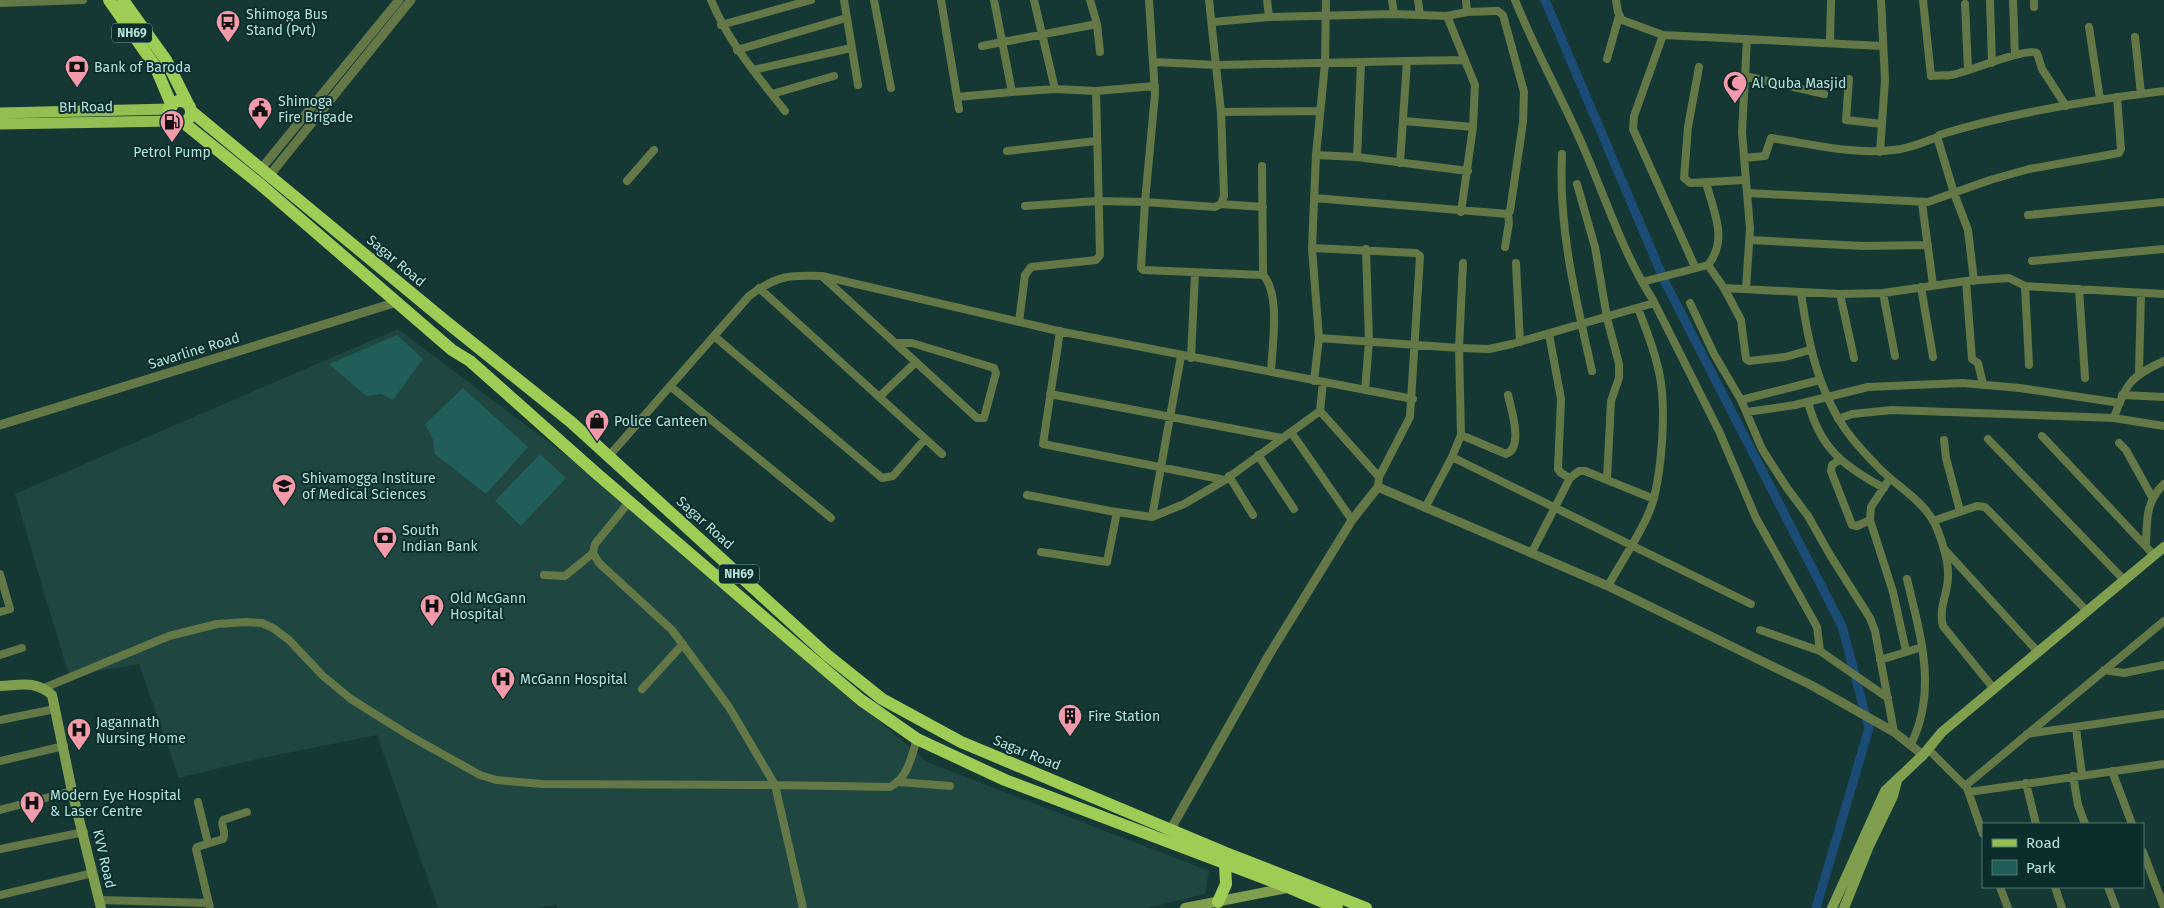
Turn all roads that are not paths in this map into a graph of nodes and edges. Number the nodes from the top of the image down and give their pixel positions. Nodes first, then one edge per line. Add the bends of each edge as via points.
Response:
1 (83, 0) edge
2 (109, 0) edge
3 (123, 0) edge
4 (399, 0) edge
5 (412, 0) edge
6 (711, 0) edge
7 (811, 0) edge
8 (844, 0) edge
9 (874, 0) edge
10 (941, 0) edge
11 (994, 0) edge
12 (1034, 0) edge
13 (1090, 0) edge
14 (1149, 0) edge
15 (1209, 0) edge
16 (1267, 0) edge
17 (1326, 0) edge
18 (1392, 0) edge
19 (1418, 0) edge
20 (1466, 0) edge
21 (1515, 0) edge
22 (1616, 0) edge
23 (1831, 0) edge
24 (1881, 0) edge
25 (1922, 0) edge
26 (1990, 0) edge
27 (2013, 0) edge
28 (0, 3) edge
29 (1964, 4) dead end
30 (1467, 12) junction
31 (1394, 14) junction
32 (1420, 15) junction
33 (1327, 16) junction
34 (1447, 16) junction
35 (1619, 16) junction
36 (1269, 17) junction
37 (846, 18) junction
38 (1213, 22) junction
39 (1097, 24) junction
40 (721, 25) junction
41 (2089, 27) dead end
42 (1042, 33) junction
43 (1662, 35) junction
44 (2135, 37) dead end
45 (1747, 39) junction
46 (1002, 42) junction
47 (1830, 43) junction
48 (982, 46) dead end
49 (1884, 46) junction
50 (851, 48) junction
51 (737, 50) junction
52 (1100, 52) dead end
53 (2015, 55) junction
54 (1607, 59) dead end
55 (1465, 60) junction
56 (1154, 62) junction
57 (1407, 62) junction
58 (1325, 63) junction
59 (1361, 63) junction
60 (1992, 63) junction
61 (1217, 65) junction
62 (1699, 67) dead end
63 (753, 70) junction
64 (1968, 70) junction
65 (834, 76) dead end
66 (1745, 76) junction
67 (1849, 79) dead end
68 (858, 85) dead end
69 (1155, 86) junction
70 (891, 88) dead end
71 (1055, 89) junction
72 (2164, 91) edge
73 (1012, 92) junction
74 (1096, 92) junction
75 (772, 94) junction
76 (1824, 94) dead end
77 (2141, 94) junction
78 (957, 97) junction
79 (2117, 97) junction
80 (2100, 99) junction
81 (2066, 106) junction
82 (190, 108) junction
83 (959, 109) dead end
84 (785, 111) dead end
85 (1320, 111) junction
86 (1221, 112) junction
87 (0, 114) edge
88 (175, 115) junction
89 (1404, 120) junction
90 (0, 124) edge
91 (1882, 124) junction
92 (1473, 127) junction
93 (1938, 138) junction
94 (1096, 141) junction
95 (654, 150) dead end
96 (1007, 151) dead end
97 (1880, 152) junction
98 (1562, 154) dead end
99 (1316, 155) junction
100 (1357, 157) junction
101 (1744, 158) junction
102 (1400, 162) junction
103 (1262, 166) dead end
104 (1468, 171) junction
105 (265, 173) junction
106 (1745, 180) junction
107 (628, 181) dead end
108 (1706, 182) junction
109 (1577, 184) dead end
110 (1746, 193) junction
111 (1954, 193) junction
112 (1314, 198) junction
113 (1097, 201) junction
114 (1145, 202) junction
115 (2164, 202) edge
116 (1922, 203) junction
117 (1221, 204) junction
118 (1025, 206) dead end
119 (1262, 207) junction
120 (1461, 212) junction
121 (1508, 214) junction
122 (2028, 215) dead end
123 (1750, 240) junction
124 (1928, 245) junction
125 (1505, 247) dead end
126 (1312, 248) junction
127 (1366, 249) junction
128 (2164, 249) edge
129 (2032, 260) dead end
130 (1516, 262) dead end
131 (1464, 263) dead end
132 (1708, 265) junction
133 (1695, 267) junction
134 (1195, 273) junction
135 (1263, 275) junction
136 (822, 276) junction
137 (1646, 280) junction
138 (1970, 281) junction
139 (1932, 285) junction
140 (2025, 286) junction
141 (1921, 287) junction
142 (759, 288) junction
143 (1724, 288) junction
144 (1746, 289) junction
145 (2079, 289) junction
146 (1801, 293) junction
147 (1883, 293) junction
148 (2141, 293) junction
149 (1840, 294) junction
150 (2164, 294) edge
151 (397, 302) junction
152 (1654, 303) junction
153 (1690, 303) dead end
154 (1638, 308) junction
155 (1606, 318) junction
156 (1019, 322) junction
157 (1582, 324) junction
158 (1060, 331) junction
159 (1549, 334) junction
160 (714, 336) junction
161 (1319, 338) junction
162 (1368, 342) junction
163 (1520, 342) junction
164 (896, 343) junction
165 (1416, 344) junction
166 (1459, 348) junction
167 (1810, 350) junction
168 (1181, 356) junction
169 (1896, 356) dead end
170 (1933, 357) dead end
171 (1190, 358) junction
172 (1854, 358) dead end
173 (2164, 361) edge
174 (916, 362) junction
175 (2029, 365) dead end
176 (1592, 370) dead end
177 (1271, 372) junction
178 (2139, 374) junction
179 (2085, 378) dead end
180 (1820, 380) junction
181 (1314, 381) junction
182 (1323, 382) junction
183 (1983, 384) junction
184 (670, 386) junction
185 (1365, 390) junction
186 (1050, 394) junction
187 (1508, 395) dead end
188 (1828, 396) junction
189 (879, 397) junction
190 (2164, 397) edge
191 (1413, 399) junction
192 (2121, 399) junction
193 (1741, 400) junction
194 (1808, 402) junction
195 (1320, 411) junction
196 (1746, 412) junction
197 (1169, 418) junction
198 (2114, 418) junction
199 (1838, 419) junction
200 (0, 425) edge
201 (2164, 426) edge
202 (1291, 432) junction
203 (1461, 435) junction
204 (2042, 436) dead end
205 (1282, 438) junction
206 (925, 439) junction
207 (1988, 439) dead end
208 (1944, 440) dead end
209 (2119, 443) dead end
210 (942, 454) dead end
211 (1258, 455) junction
212 (609, 456) junction
213 (1452, 457) junction
214 (1839, 460) junction
215 (1160, 466) junction
216 (1379, 477) junction
217 (1227, 478) junction
218 (1570, 478) junction
219 (1890, 478) junction
220 (1607, 479) junction
221 (2164, 484) edge
222 (1378, 487) junction
223 (1884, 488) junction
224 (1026, 494) dead end
225 (2152, 497) junction
226 (1654, 498) junction
227 (630, 501) junction
228 (1554, 507) junction
229 (1425, 508) junction
230 (1294, 509) dead end
231 (1117, 512) junction
232 (1960, 512) junction
233 (1253, 515) dead end
234 (1152, 517) junction
235 (831, 518) dead end
236 (1352, 520) junction
237 (1870, 520) junction
238 (1933, 521) junction
239 (1631, 544) junction
240 (2146, 546) junction
241 (2164, 547) edge
242 (1944, 548) junction
243 (1041, 552) dead end
244 (1532, 552) junction
245 (593, 553) junction
246 (2154, 555) junction
247 (0, 574) edge
248 (544, 575) dead end
249 (1907, 579) dead end
250 (2124, 580) junction
251 (1608, 586) junction
252 (1751, 604) dead end
253 (2087, 611) junction
254 (0, 612) edge
255 (2164, 621) edge
256 (1760, 630) dead end
257 (683, 644) junction
258 (1922, 647) junction
259 (22, 648) dead end
260 (1820, 651) junction
261 (1906, 651) junction
262 (2038, 652) junction
263 (0, 655) edge
264 (1880, 660) junction
265 (2164, 665) edge
266 (2104, 670) junction
267 (0, 686) edge
268 (44, 688) junction
269 (642, 689) dead end
270 (1994, 689) junction
271 (1888, 698) junction
272 (55, 710) junction
273 (2164, 714) edge
274 (0, 720) edge
275 (2076, 728) junction
276 (1894, 732) junction
277 (2026, 734) junction
278 (917, 740) junction
279 (1911, 744) junction
280 (64, 746) junction
281 (1925, 752) junction
282 (0, 761) edge
283 (2163, 766) edge
284 (2112, 771) junction
285 (2078, 776) junction
286 (1897, 780) junction
287 (899, 782) junction
288 (2026, 783) junction
289 (775, 784) junction
290 (950, 786) dead end
291 (1967, 789) junction
292 (72, 791) junction
293 (198, 802) dead end
294 (0, 810) edge
295 (247, 812) dead end
296 (2036, 823) edge
297 (2085, 823) edge
298 (2132, 823) edge
299 (1982, 831) edge
300 (84, 832) junction
301 (1168, 835) junction
302 (208, 843) junction
303 (0, 849) edge
304 (2144, 855) edge
305 (1225, 865) junction
306 (93, 874) junction
307 (1305, 883) junction
308 (1290, 888) junction
309 (2000, 888) edge
310 (2055, 888) edge
311 (2108, 888) edge
312 (0, 895) edge
313 (1218, 902) junction
314 (100, 904) edge
315 (152, 905) edge
316 (210, 905) edge
317 (1205, 906) edge
318 (2164, 907) edge
319 (803, 908) edge
320 (1185, 908) edge
321 (1337, 908) edge
322 (1366, 908) edge
323 (1832, 908) edge
324 (1844, 908) edge
325 (2008, 908) edge
326 (2062, 908) edge
327 (2116, 908) edge

1 - 28 street
2 - 88 highway, NH69 via 155,66
3 - 82 highway, NH69 via 166,60
4 - 105 street
5 - 105 street
6 - 40 street
7 - 40 street
8 - 37 street
9 - 70 street
10 - 78 street
11 - 46 street
12 - 42 street
13 - 39 street
14 - 56 street
15 - 38 street
16 - 36 street
17 - 33 street
18 - 31 street
19 - 32 street
20 - 30 street
21 - 137 street via 1606,202
22 - 35 street
23 - 47 street
24 - 49 street
25 - 64 street via 1931,76
26 - 60 street
27 - 53 street
29 - 64 street
30 - 34 street
30 - 121 street via 1498,11 1502,15 1524,92 1523,122
31 - 32 street
31 - 33 street
32 - 34 street
33 - 36 street
33 - 58 street
34 - 55 street
35 - 43 street
35 - 54 street
36 - 38 street
37 - 50 street
37 - 51 street
38 - 61 street
39 - 42 street
39 - 52 street
40 - 51 street
41 - 80 street
42 - 46 street
42 - 71 street
43 - 45 street
43 - 133 street via 1634,116 1633,129
44 - 77 street
45 - 47 street
45 - 66 street
46 - 48 street
46 - 73 street
47 - 49 street
49 - 91 street
50 - 63 street
50 - 68 street
51 - 63 street
53 - 60 street
53 - 81 street via 2029,51 2037,53 2042,69
55 - 57 street
55 - 92 street via 1475,85
56 - 61 street
56 - 69 street
57 - 59 street
57 - 89 street
58 - 59 street
58 - 61 street
58 - 85 street
59 - 100 street
60 - 64 street
61 - 86 street
62 - 108 street via 1688,127 1684,178 1690,183
63 - 75 street
65 - 75 street
66 - 76 street
66 - 101 street
67 - 91 street via 1846,120
69 - 74 street
69 - 114 street
71 - 73 street
71 - 74 street
72 - 77 street
73 - 78 street
74 - 94 street
75 - 84 street
77 - 79 street
78 - 83 street
79 - 80 street
79 - 111 street via 2119,153 2029,169
80 - 81 street
81 - 93 street via 1960,128
82 - 88 highway via 190,118
82 - 88 highway via 180,101
82 - 105 highway, Sagar Road / NH69
85 - 86 street
85 - 99 street
86 - 117 street via 1224,196
87 - 88 main road, BH Road
88 - 90 main road, BH Road
88 - 151 highway, Sagar Road / NH69
89 - 92 street
89 - 102 street
91 - 97 street
92 - 104 street
93 - 97 street
93 - 111 street
94 - 96 street
94 - 113 street
95 - 107 street
97 - 101 street via 1771,138 1765,156
98 - 157 street via 1568,251
99 - 100 street
99 - 112 street
100 - 102 street
101 - 106 street
102 - 104 street
103 - 119 street
104 - 120 street
105 - 212 highway, Sagar Road / NH69
106 - 108 street
106 - 110 street
108 - 132 street via 1719,238 1715,256
109 - 155 street via 1595,247
110 - 116 street
110 - 123 street
111 - 116 street
111 - 138 street via 1968,230
112 - 120 street
112 - 126 street
113 - 114 street
113 - 118 street
113 - 156 street via 1100,255 1096,260 1027,269
114 - 117 street via 1215,207
114 - 134 street via 1141,268
115 - 122 street
116 - 124 street
117 - 119 street
119 - 135 street
120 - 121 street
121 - 125 street
123 - 124 street via 1862,246
123 - 144 street
124 - 139 street
126 - 127 street
126 - 161 street
127 - 162 street
127 - 165 street via 1420,256
128 - 129 street
130 - 163 street
131 - 166 street
132 - 133 street
132 - 143 street
133 - 137 street
134 - 135 street
134 - 171 street
135 - 177 street via 1270,285 1273,301
136 - 142 street via 790,275
136 - 156 street
136 - 164 street
137 - 152 street
138 - 139 street
138 - 140 street via 2009,278
138 - 183 street via 1972,360 1978,363
139 - 141 street
140 - 145 street
140 - 175 street
141 - 147 street
141 - 170 street
142 - 160 street
142 - 189 street
143 - 144 street
143 - 167 street via 1740,320 1748,360 1785,357
144 - 146 street
145 - 148 street
145 - 179 street
146 - 149 street
146 - 167 street
147 - 149 street
147 - 169 street
148 - 150 street
148 - 178 street
149 - 172 street
151 - 200 street, Savarline Road
151 - 227 highway, Sagar Road / NH69 via 452,350 470,361
152 - 154 street
152 - 260 street via 1719,431 1756,518 1817,627
153 - 193 street
154 - 155 street
154 - 226 street via 1660,376 1662,445
155 - 157 street
155 - 220 street via 1620,371 1611,401
156 - 158 street
157 - 159 street
157 - 176 street
158 - 168 street
158 - 186 street
159 - 163 street
159 - 218 street via 1561,399 1558,469
160 - 184 street
160 - 206 street via 882,478 893,476
161 - 162 street
161 - 181 street
162 - 165 street
162 - 185 street
163 - 166 street via 1489,349
164 - 174 street
164 - 174 street via 912,343 994,368 996,373 984,418 978,418
165 - 166 street
165 - 191 street
166 - 203 street
167 - 180 street
168 - 171 street
168 - 197 street
171 - 177 street
173 - 178 street
174 - 189 street
177 - 181 street
178 - 192 street
180 - 188 street
180 - 193 street
181 - 182 street
182 - 185 street
182 - 195 street
183 - 188 street via 1868,387
183 - 192 street
184 - 212 street
184 - 235 street
185 - 191 street
186 - 197 street
186 - 215 street via 1042,442 1045,445
187 - 203 street via 1515,430 1511,452 1506,454
188 - 194 street
188 - 199 street
189 - 206 street
190 - 192 street
191 - 216 street via 1410,417
192 - 198 street
193 - 196 street
194 - 196 street
194 - 214 street via 1813,422 1824,443
195 - 202 street
195 - 216 street
196 - 264 street via 1762,449 1808,516 1870,618
197 - 205 street
197 - 215 street
198 - 199 street via 1892,410 1852,414
198 - 201 street
199 - 219 street
202 - 205 street
202 - 236 street
203 - 213 street
204 - 240 street
205 - 211 street
206 - 210 street
207 - 250 street
208 - 232 street
209 - 225 street
211 - 217 street
211 - 230 street
212 - 301 highway, Sagar Road / NH69 via 827,655 882,699 961,742
213 - 228 street
213 - 229 street
214 - 223 street
214 - 237 street via 1831,471 1852,525 1858,526
215 - 217 street
215 - 234 street
216 - 222 street
217 - 233 street
217 - 234 street via 1184,504
218 - 220 street via 1579,471
218 - 228 street
219 - 223 street
219 - 238 street via 1925,509
220 - 226 street
221 - 225 street
222 - 229 street
222 - 236 street
223 - 237 street via 1871,507
224 - 231 street
225 - 240 street
226 - 239 street
227 - 245 street via 595,544
227 - 278 highway, Sagar Road / NH69 via 861,700
228 - 239 street
228 - 244 street
229 - 244 street
231 - 234 street
231 - 243 street via 1106,562
232 - 238 street
232 - 253 street via 1984,506
236 - 301 street via 1268,655
237 - 261 street via 1893,592
238 - 242 street
239 - 251 street
239 - 252 street
240 - 246 street
241 - 246 main road
242 - 262 street
242 - 270 street via 1948,578 1943,626
244 - 251 street
245 - 248 street via 565,576
245 - 257 street via 599,563
246 - 250 main road
247 - 254 street via 10,609
249 - 258 street
250 - 253 main road
251 - 276 street via 1811,684
253 - 262 main road
255 - 266 street
256 - 260 street
257 - 269 street
257 - 289 street via 729,707
258 - 261 street
258 - 279 street via 1926,672 1923,712 1920,728
259 - 263 street
260 - 271 street
261 - 264 street
262 - 270 main road
264 - 271 street
265 - 266 street via 2124,672
266 - 277 street
267 - 268 main road via 36,684
268 - 272 main road, KVV Road via 52,695
268 - 289 street via 169,636 216,624 262,623 274,628 351,699 480,775 496,780 542,784
270 - 281 main road via 1942,732
271 - 276 street
272 - 274 street
272 - 280 main road, KVV Road
273 - 275 street
275 - 277 street
275 - 285 street
276 - 279 street
277 - 291 street
278 - 287 street
278 - 301 highway, Sagar Road / NH69 via 1005,780
279 - 281 street
280 - 282 street
280 - 292 main road, KVV Road
281 - 286 main road
281 - 291 street
283 - 284 street
284 - 285 street
284 - 298 street
285 - 288 street
285 - 297 street via 2078,804
286 - 323 main road via 1885,791
286 - 324 main road
287 - 289 street via 890,786
287 - 290 street
288 - 291 street
288 - 296 street
289 - 319 street
291 - 299 street
292 - 294 street
292 - 300 main road, KVV Road
293 - 302 street
295 - 302 street via 223,820 224,837
300 - 303 street
300 - 306 main road, KVV Road
301 - 305 highway, Sagar Road / NH69
301 - 307 highway, Sagar Road / NH69
302 - 316 street via 197,847 196,852
304 - 318 street
305 - 308 highway, Sagar Road / NH69
305 - 313 highway via 1226,884
306 - 312 street
306 - 314 main road, KVV Road
307 - 308 main road
307 - 322 highway, Sagar Road / NH69
308 - 313 main road
308 - 321 highway, Sagar Road / NH69
309 - 325 street
310 - 326 street
311 - 327 street
313 - 317 main road
314 - 315 street
315 - 316 street
317 - 320 main road

